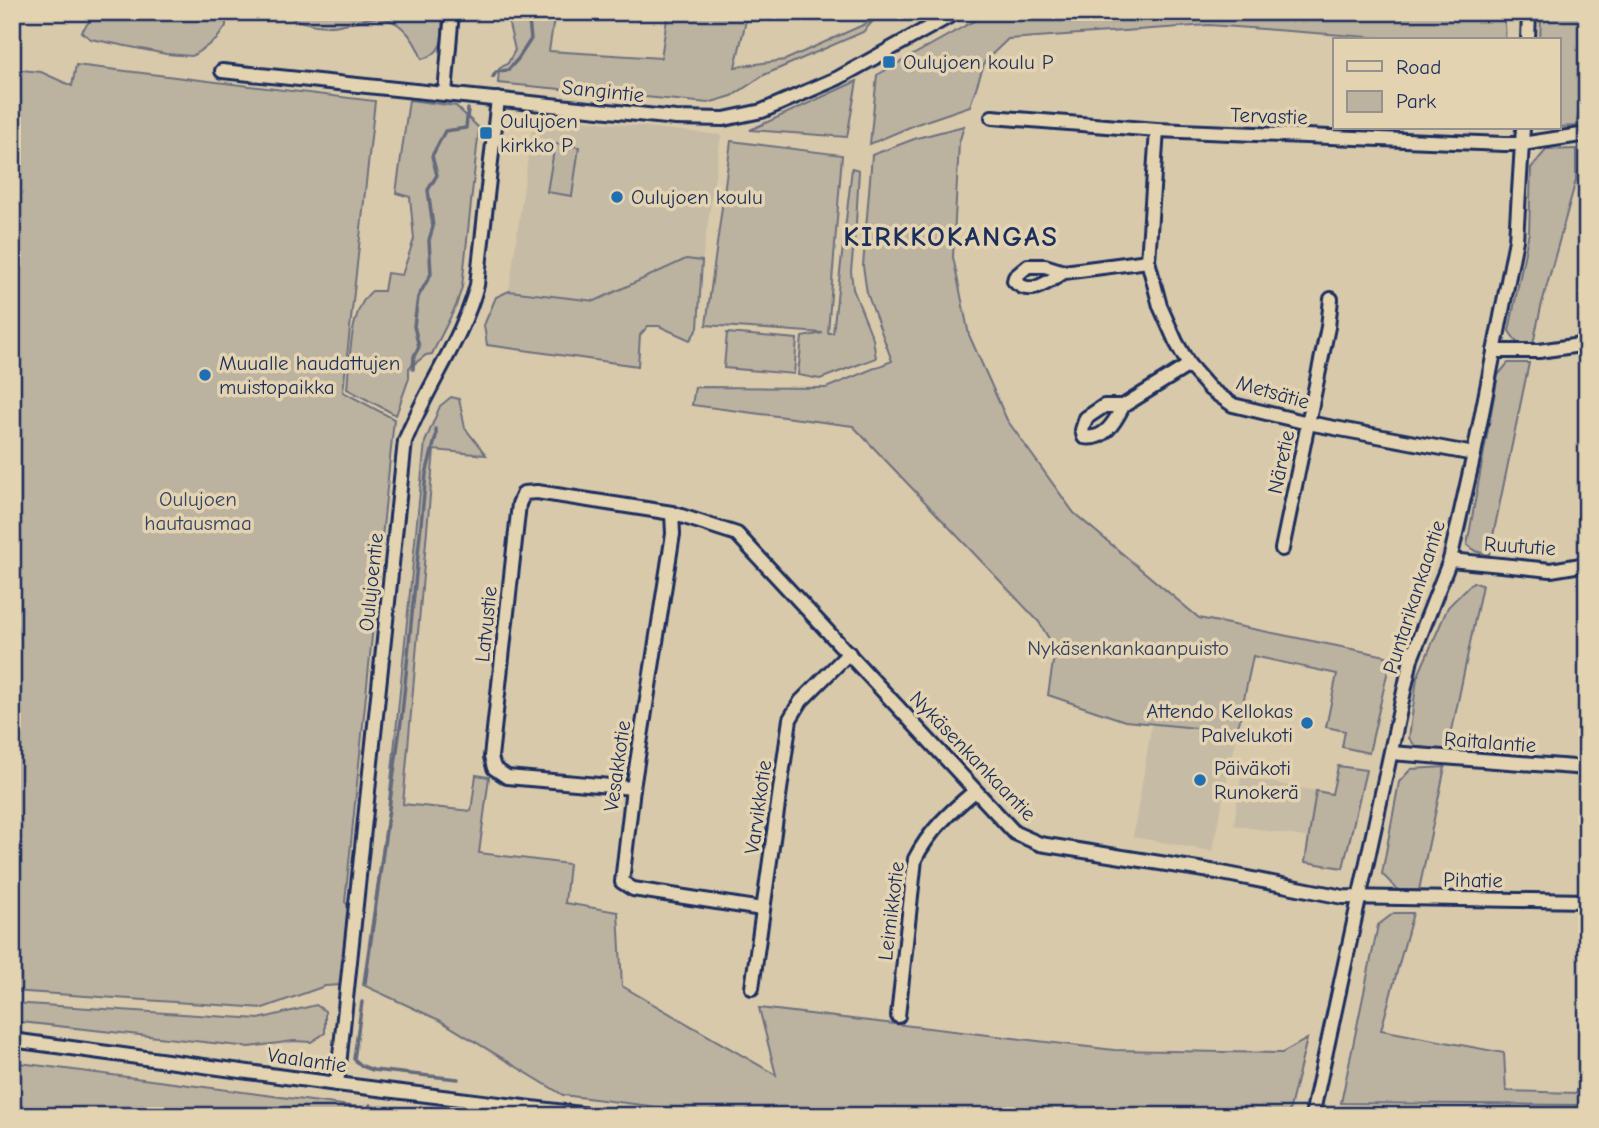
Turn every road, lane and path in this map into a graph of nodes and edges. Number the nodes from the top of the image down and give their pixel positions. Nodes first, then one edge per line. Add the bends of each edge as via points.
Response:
1 (452, 12) edge
2 (957, 12) edge
3 (1529, 12) edge
4 (1528, 38) edge
5 (222, 71) dead end
6 (445, 93) junction
7 (498, 99) junction
8 (992, 117) dead end
9 (1523, 130) edge
10 (1157, 131) junction
11 (1587, 134) edge
12 (1522, 144) junction
13 (1148, 261) junction
14 (1064, 272) dead end
15 (1331, 299) dead end
16 (1587, 344) edge
17 (1494, 351) junction
18 (1189, 365) junction
19 (1123, 406) dead end
20 (1308, 422) junction
21 (1474, 454) junction
22 (672, 513) junction
23 (1282, 549) dead end
24 (1450, 560) junction
25 (1587, 564) edge
26 (849, 653) junction
27 (1391, 753) junction
28 (1587, 768) edge
29 (633, 788) junction
30 (975, 791) junction
31 (1359, 899) junction
32 (1587, 901) edge
33 (762, 909) junction
34 (752, 988) dead end
35 (898, 1016) dead end
36 (12, 1040) edge
37 (337, 1084) junction
38 (597, 1116) edge
39 (1312, 1116) edge

1 - 6 street
2 - 7 street, Sangintie via 838,78 762,111 724,119
3 - 4 street
5 - 6 street, Sangintie
6 - 7 street, Sangintie
7 - 37 street, Oulujoentie via 472,306 405,441
8 - 10 street, Tervastie
9 - 12 street, Puntarikankaantie
10 - 12 street, Tervastie
10 - 13 street, Metsätie
11 - 12 street, Tervastie
12 - 17 street, Puntarikankaantie via 1516,240
13 - 14 street
13 - 18 street, Metsätie via 1160,306
15 - 20 street, Näretie
16 - 17 street
17 - 21 street, Puntarikankaantie
18 - 19 street
18 - 20 street, Metsätie via 1210,389 1233,405
20 - 21 street, Metsätie
20 - 23 street, Näretie
21 - 24 street, Puntarikankaantie
22 - 26 street, Nykäsenkankaantie via 737,534
22 - 29 street, Vesakkotie via 673,534
22 - 29 street, Latvustie via 537,492 524,493 519,504 491,757 495,768 507,777
24 - 25 street, Ruututie via 1551,570
24 - 27 street, Puntarikankaantie via 1412,659
26 - 30 street, Nykäsenkankaantie
26 - 33 street, Varvikkotie via 800,701 790,719
27 - 28 street, Raitalantie
27 - 31 street, Puntarikankaantie
29 - 33 street, Vesakkotie via 622,882 633,889
30 - 31 street, Nykäsenkankaantie via 1016,833 1040,844
30 - 35 street, Leimikkotie via 939,824 915,859
31 - 32 street, Pihatie
31 - 39 street, Puntarikankaantie
33 - 34 street, Varvikkotie
36 - 37 street, Vaalantie
37 - 38 street, Vaalantie

